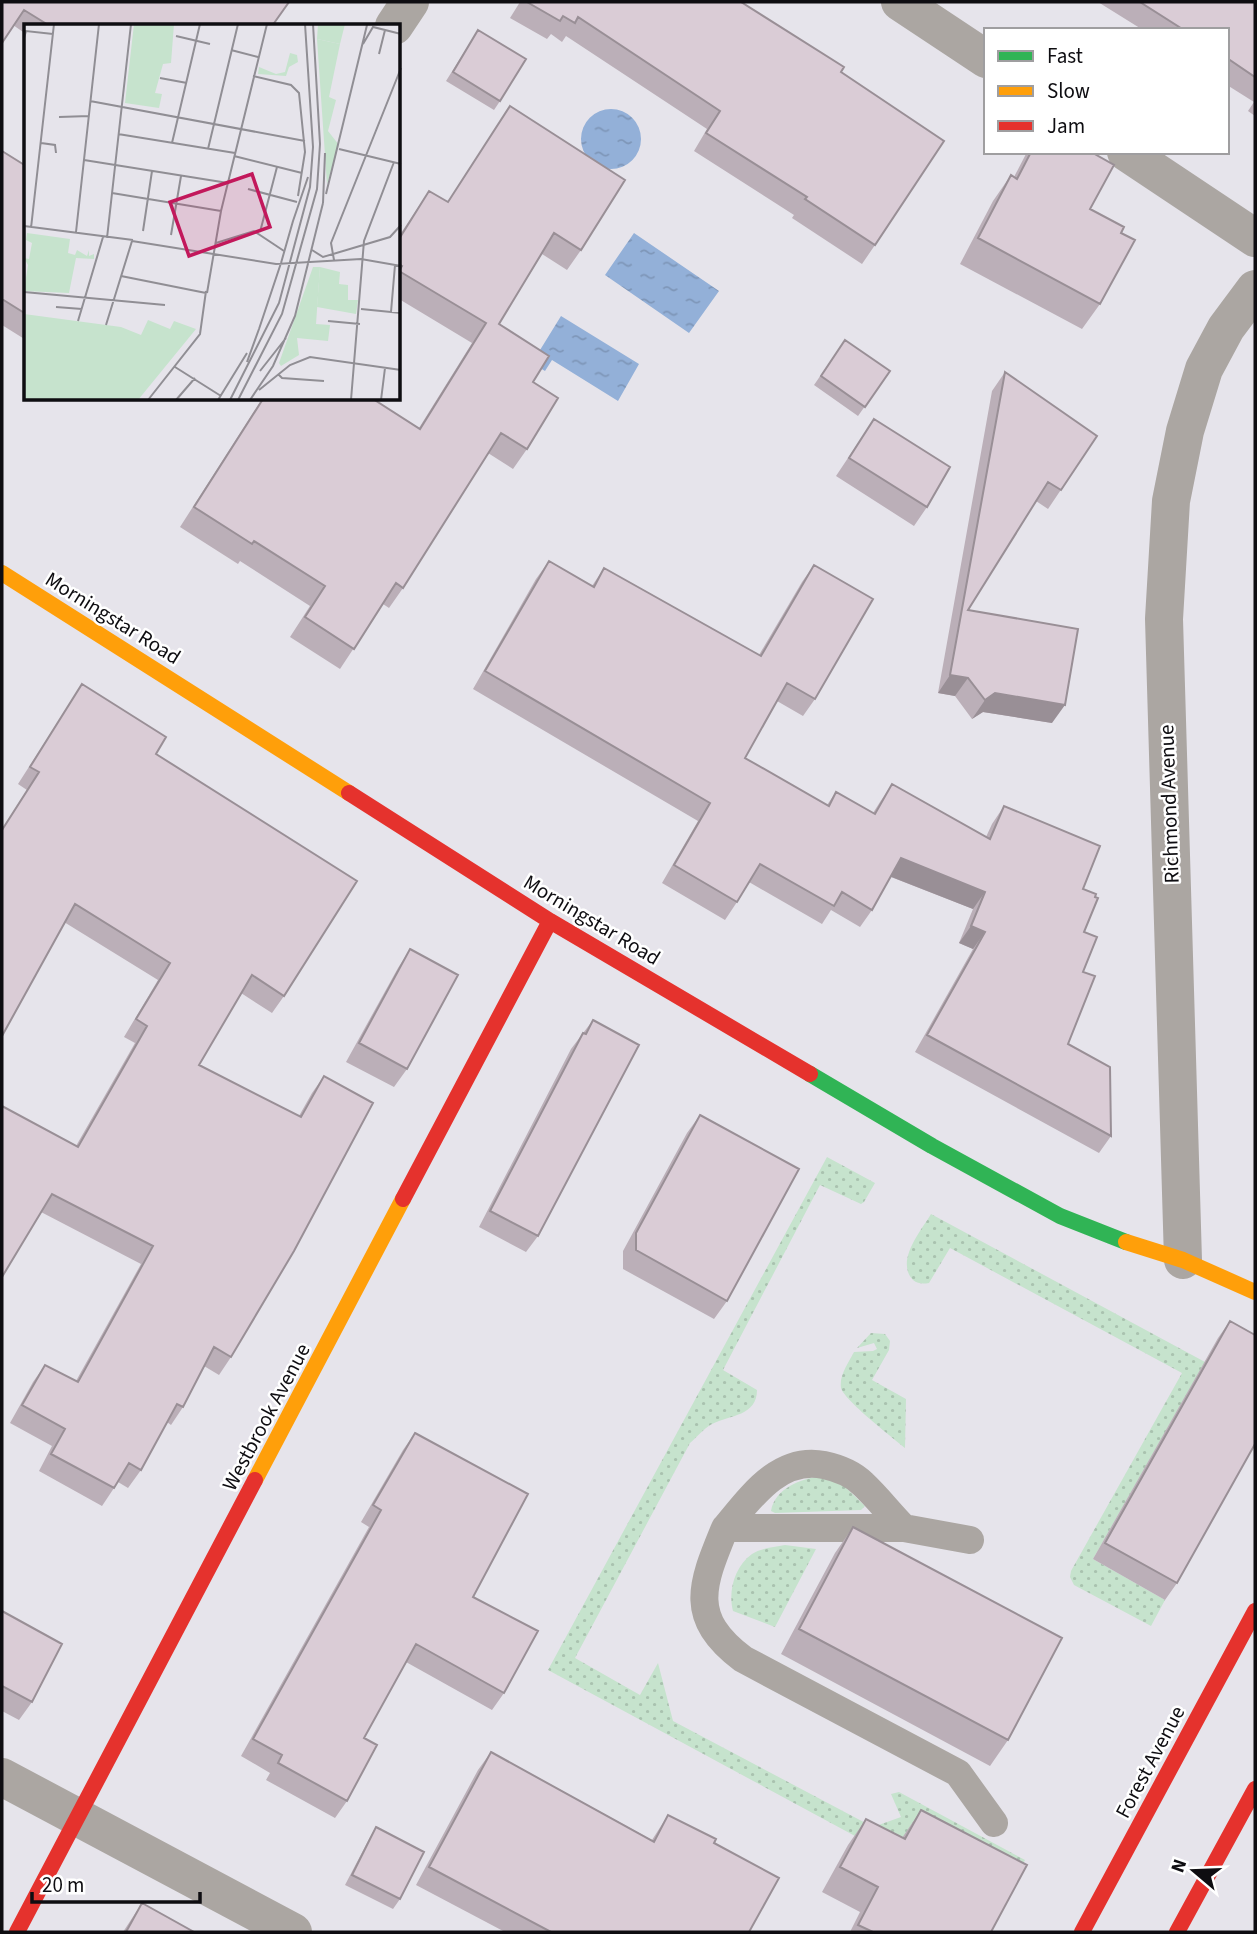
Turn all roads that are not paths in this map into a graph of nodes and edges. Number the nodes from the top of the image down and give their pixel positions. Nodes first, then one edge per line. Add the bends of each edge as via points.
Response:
1 (410, 2) edge
2 (900, 2) edge
3 (395, 24) edge
4 (984, 58) edge
5 (1129, 154) edge
6 (1255, 238) edge
7 (1255, 289) edge
8 (4, 580) edge
9 (550, 921) junction
10 (1183, 1260) junction
11 (1255, 1292) edge
12 (725, 1528) junction
13 (904, 1528) junction
14 (970, 1540) dead end
15 (1255, 1611) edge
16 (2, 1777) edge
17 (1255, 1789) edge
18 (79, 1818) junction
19 (994, 1824) dead end
20 (17, 1932) edge
21 (293, 1932) edge
22 (1082, 1932) edge
23 (1177, 1932) edge

1 - 3 street
2 - 4 street
5 - 6 street
7 - 10 street, Richmond Avenue via 1204,369 1185,432 1169,527 1164,619
8 - 9 main road, Morningstar Road
9 - 10 main road, Morningstar Road via 1060,1216
9 - 18 main road, Westbrook Avenue
10 - 11 main road
12 - 13 lane
12 - 13 lane via 753,1494 786,1467 811,1462 836,1467 861,1482
12 - 19 lane via 706,1573 704,1603 710,1626 724,1644 958,1773
13 - 14 lane
15 - 22 main road, Forest Avenue
16 - 18 street
17 - 23 main road
18 - 20 main road, Westbrook Avenue
18 - 21 street

